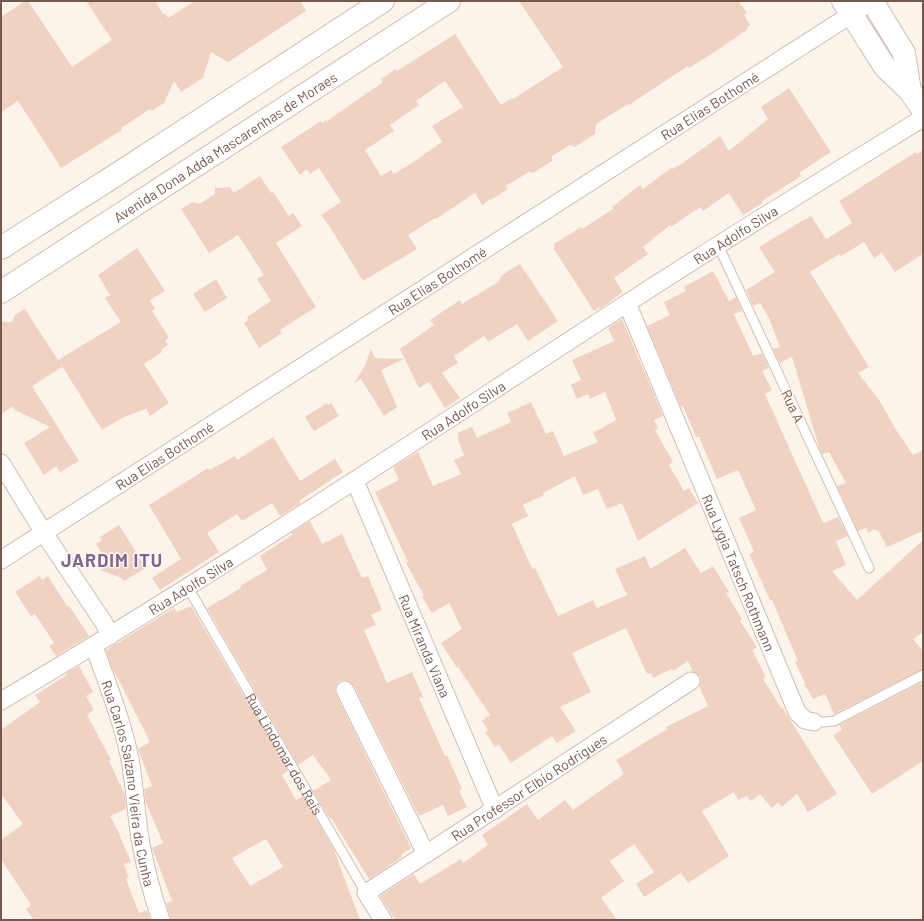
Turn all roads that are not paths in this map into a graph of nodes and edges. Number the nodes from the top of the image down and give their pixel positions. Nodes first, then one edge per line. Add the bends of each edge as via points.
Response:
1 (383, 1) edge
2 (449, 1) edge
3 (872, 1) edge
4 (847, 8) edge
5 (910, 91) junction
6 (923, 110) edge
7 (923, 118) edge
8 (718, 245) junction
9 (1, 248) edge
10 (1, 292) edge
11 (627, 303) junction
12 (1, 463) edge
13 (355, 481) junction
14 (44, 533) junction
15 (1, 560) edge
16 (869, 568) dead end
17 (188, 586) junction
18 (110, 636) junction
19 (94, 646) junction
20 (923, 675) edge
21 (691, 681) dead end
22 (345, 690) dead end
23 (1, 701) edge
24 (814, 722) joint
25 (495, 810) junction
26 (426, 854) junction
27 (366, 893) junction
28 (161, 920) edge
29 (383, 920) edge

1 - 9 main road
2 - 10 main road, Avenida Dona Adda Mascarenhas de Moraes
3 - 4 street, Rua Elias Bothomé
3 - 5 main road via 904,53
4 - 5 main road via 885,67
4 - 14 street, Rua Elias Bothomé
5 - 6 main road
7 - 8 street, Rua Adolfo Silva
8 - 11 street, Rua Adolfo Silva
8 - 16 lane, Rua A
11 - 13 street, Rua Adolfo Silva
11 - 24 street, Rua Lygia Tatsch Rothmann via 797,712 805,720
12 - 14 street
13 - 17 street, Rua Adolfo Silva
13 - 25 street, Rua Miranda Viana
14 - 15 street, Rua Elias Bothomé
14 - 18 street
17 - 18 street, Rua Adolfo Silva
17 - 27 lane, Rua Lindomar dos Reis
18 - 19 street, Rua Adolfo Silva
19 - 23 street, Rua Adolfo Silva
19 - 28 street, Rua Carlos Salzano Vieira da Cunha via 125,739 149,884
20 - 24 lane, Rua Lygia Tatsch Rothmann via 834,721
21 - 25 street, Rua Professor Elbio Rodrigues
22 - 26 street
25 - 26 street, Rua Professor Elbio Rodrigues
26 - 27 street, Rua Professor Elbio Rodrigues
27 - 29 street, Rua Lindomar dos Reis

